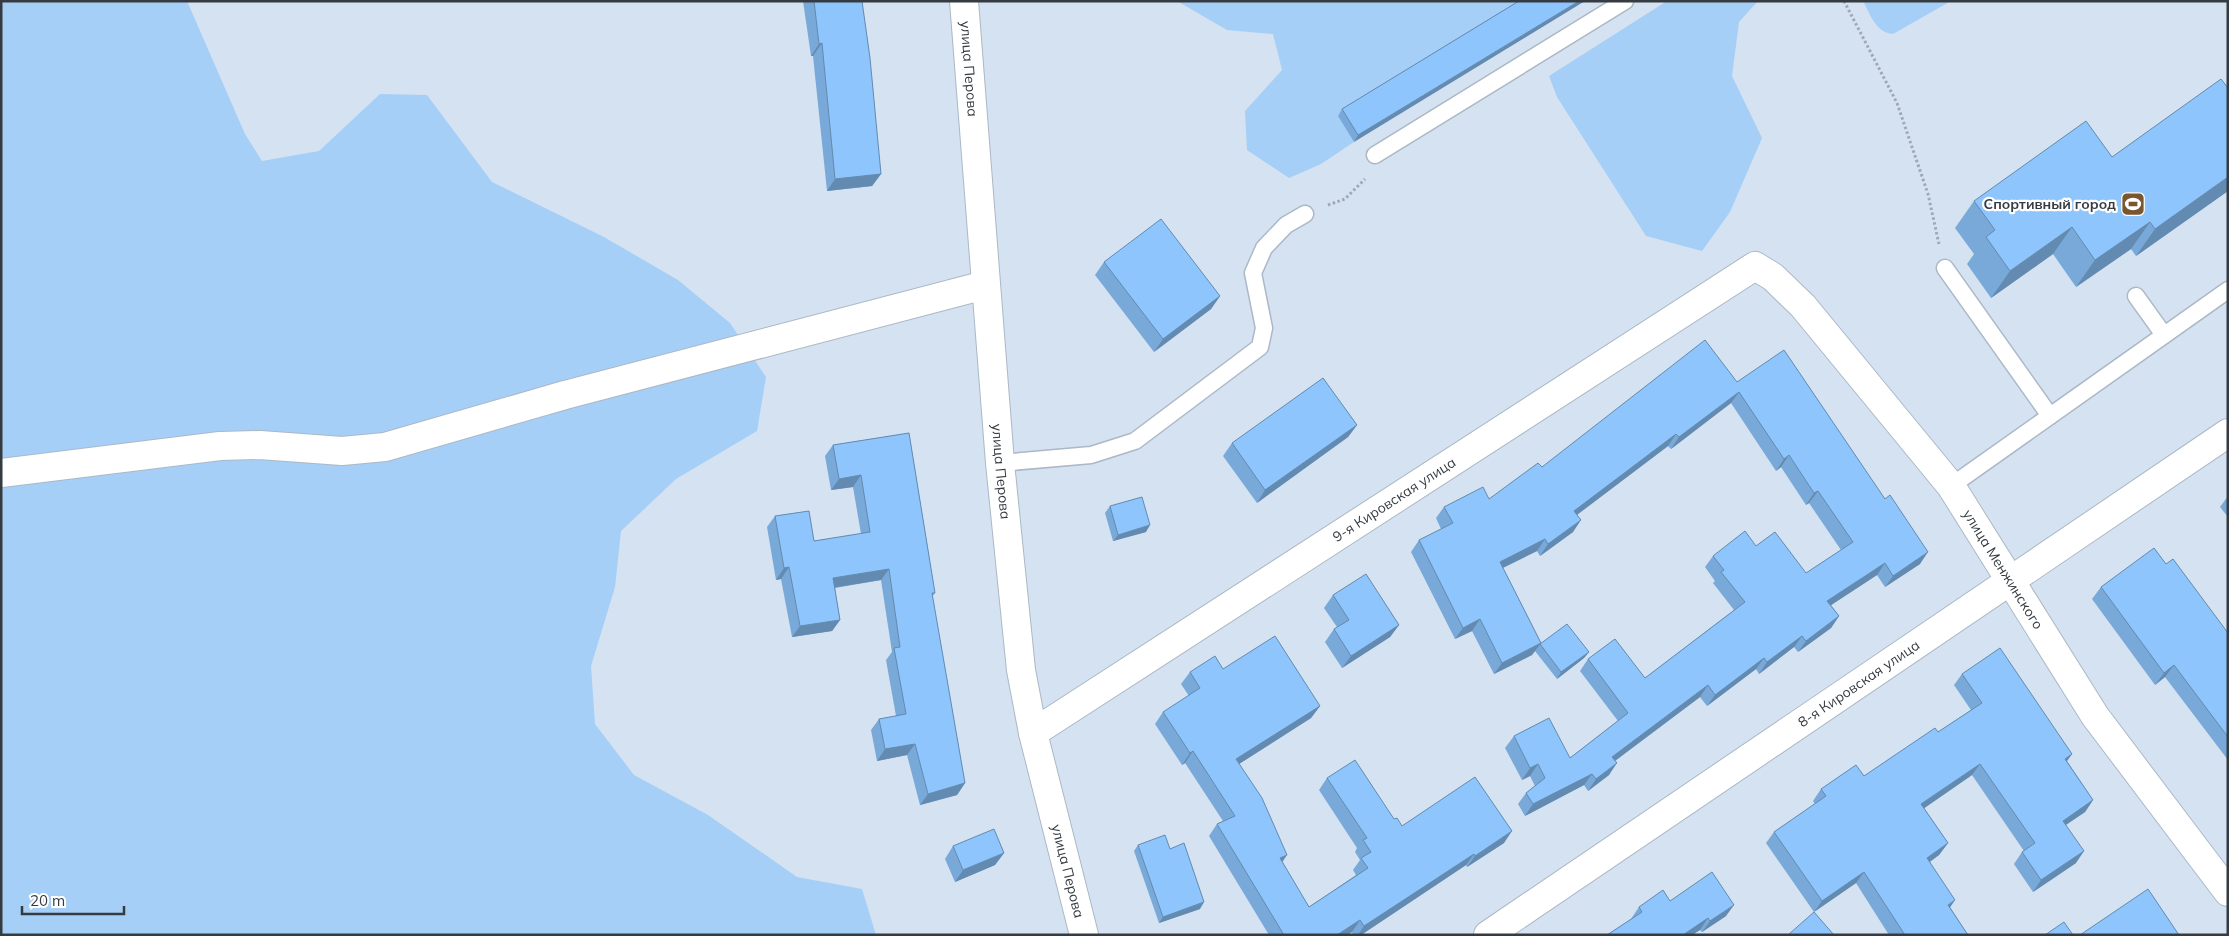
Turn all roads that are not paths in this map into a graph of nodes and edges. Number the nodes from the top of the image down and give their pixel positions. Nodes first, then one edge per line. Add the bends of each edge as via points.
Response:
1 (964, 1) edge
2 (1625, 1) edge
3 (1375, 156) road end
4 (1305, 214) road end
5 (1755, 266) joint
6 (1944, 268) road end
7 (985, 285) junction
8 (2228, 290) edge
9 (2136, 296) dead end
10 (2164, 335) junction
11 (2050, 416) junction
12 (2228, 433) edge
13 (1000, 463) junction
14 (1, 473) edge
15 (1951, 486) junction
16 (2012, 580) junction
17 (1033, 733) junction
18 (2228, 892) edge
19 (1084, 935) edge
20 (1488, 935) edge

1 - 7 street, улица Перова
2 - 3 lane
4 - 13 lane via 1286,225 1264,248 1253,273 1264,328 1260,347 1135,441 1092,455
5 - 15 street, улица Менжинского via 1773,276 1803,306
5 - 17 street, 9-я Кировская улица
6 - 11 lane
7 - 13 street, улица Перова
7 - 14 street via 565,395 384,447 342,451 260,445 220,446
8 - 10 lane
9 - 10 lane
10 - 11 lane
11 - 15 lane
12 - 16 street, 8-я Кировская улица
13 - 17 street, улица Перова via 1021,670
15 - 16 street, улица Менжинского
16 - 18 street, улица Менжинского via 2095,716
16 - 20 street, 8-я Кировская улица
17 - 19 street, улица Перова

